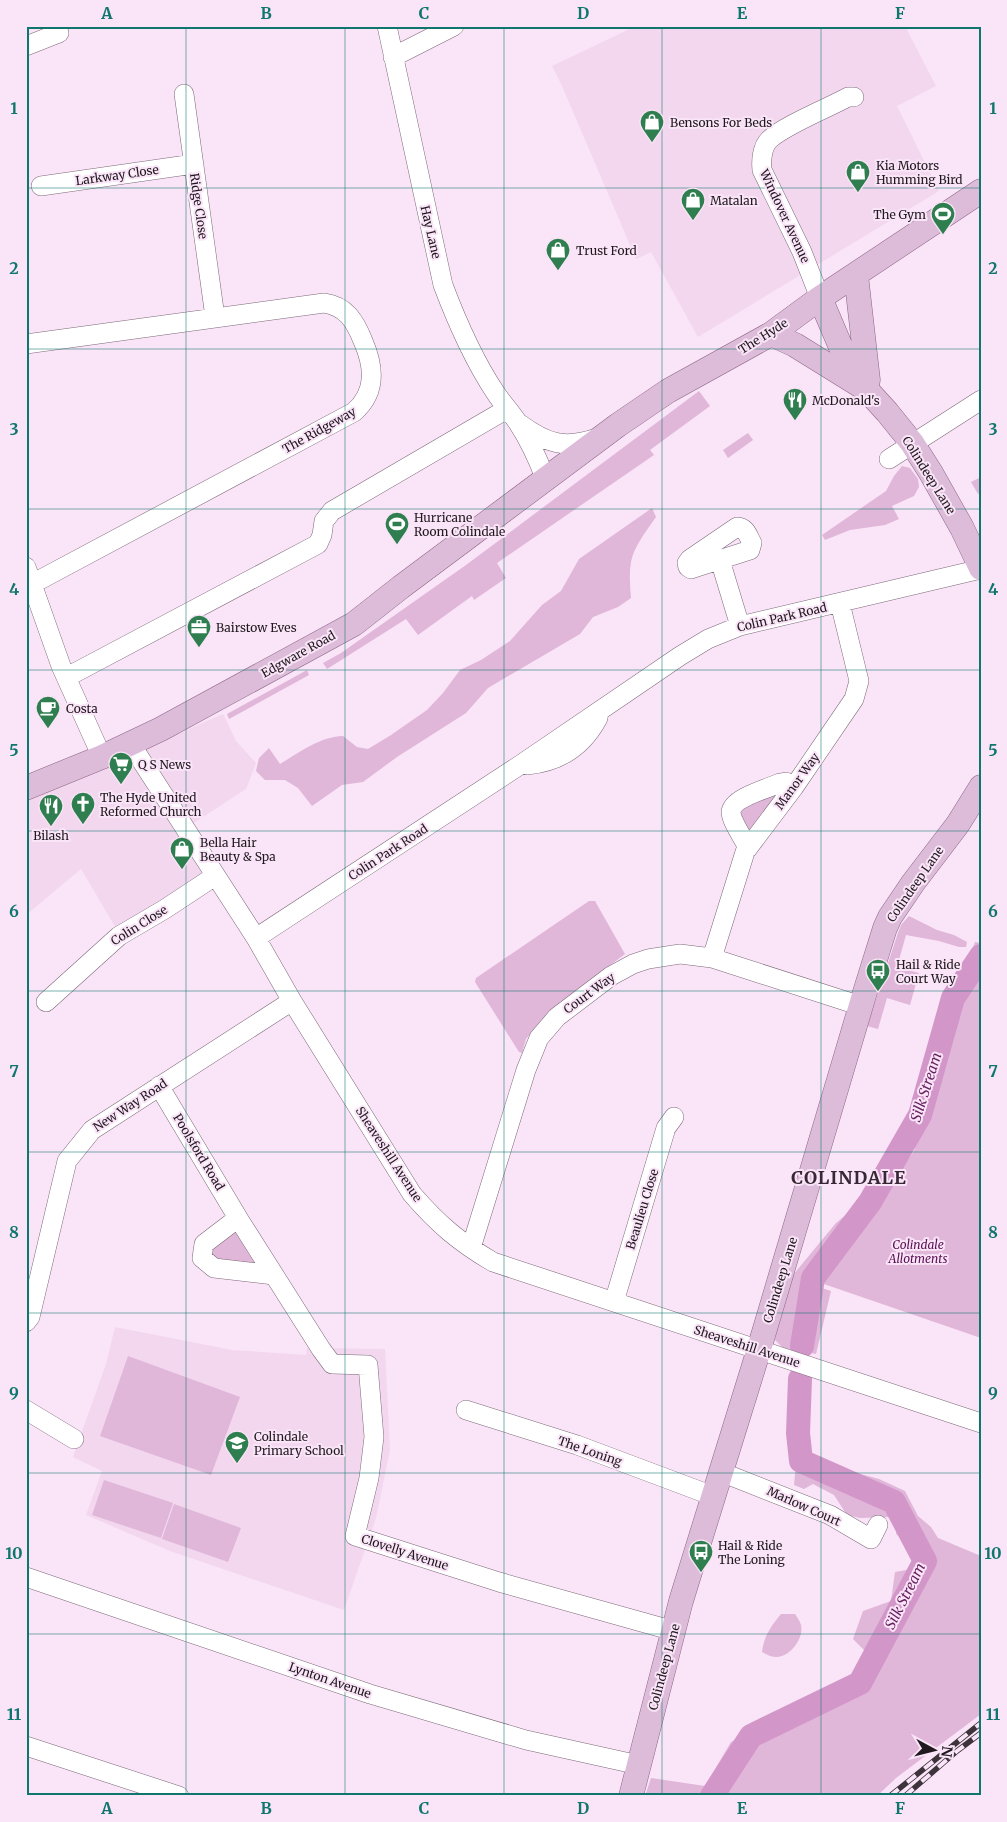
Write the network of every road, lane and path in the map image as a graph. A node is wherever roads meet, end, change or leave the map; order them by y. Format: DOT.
graph roads {
  1 [pos="387,26"];
  2 [pos="454,26"];
  3 [pos="59,33"];
  4 [pos="26,46"];
  5 [pos="393,57"];
  6 [pos="184,94"];
  7 [pos="854,97"];
  8 [pos="194,164"];
  9 [pos="40,186"];
  10 [pos="981,191"];
  11 [pos="856,275"];
  12 [pos="820,298"];
  13 [pos="215,317"];
  14 [pos="770,334"];
  15 [pos="26,344"];
  16 [pos="859,384"];
  17 [pos="981,400"];
  18 [pos="512,416"];
  19 [pos="603,436"];
  20 [pos="912,443"];
  21 [pos="889,459"];
  22 [pos="545,478"];
  23 [pos="720,560"];
  24 [pos="981,568"];
  25 [pos="29,575"];
  26 [pos="840,603"];
  27 [pos="740,626"];
  28 [pos="67,678"];
  29 [pos="130,743"];
  30 [pos="102,757"];
  31 [pos="794,787"];
  32 [pos="981,787"];
  33 [pos="26,788"];
  34 [pos="748,848"];
  35 [pos="215,876"];
  36 [pos="256,938"];
  37 [pos="712,958"];
  38 [pos="292,1001"];
  39 [pos="46,1002"];
  40 [pos="861,1006"];
  41 [pos="159,1086"];
  42 [pos="674,1117"];
  43 [pos="238,1218"];
  44 [pos="471,1248"];
  45 [pos="274,1275"];
  46 [pos="614,1302"];
  47 [pos="26,1322"];
  48 [pos="321,1349"];
  49 [pos="759,1349"];
  50 [pos="26,1410"];
  51 [pos="466,1410"];
  52 [pos="981,1423"];
  53 [pos="74,1439"];
  54 [pos="721,1472"];
  55 [pos="713,1496"];
  56 [pos="878,1524"];
  57 [pos="26,1577"];
  58 [pos="674,1631"];
  59 [pos="26,1746"];
  60 [pos="639,1765"];
  61 [pos="179,1796"];
  62 [pos="631,1796"];
  1 -- 5 [label="street, Hay Lane"];
  2 -- 5 [label="street"];
  3 -- 4 [label="street"];
  5 -- 18 [label="street, Hay Lane"];
  6 -- 8 [label="street, Ridge Close"];
  7 -- 12 [label="street, Windover Avenue"];
  8 -- 9 [label="street, Larkway Close"];
  8 -- 13 [label="street, Ridge Close"];
  10 -- 11 [label="main road, The Hyde"];
  11 -- 12 [label="main road, The Hyde"];
  11 -- 16 [label="main road"];
  12 -- 14 [label="main road, The Hyde"];
  12 -- 16 [label="main road, Colindeep Lane"];
  13 -- 15 [label="street, The Ridgeway"];
  13 -- 25 [label="street, The Ridgeway"];
  14 -- 16 [label="main road, Colindeep Lane"];
  14 -- 19 [label="main road, The Hyde"];
  16 -- 20 [label="main road, Colindeep Lane"];
  17 -- 20 [label="street"];
  18 -- 19 [label="street, Hay Lane"];
  18 -- 22 [label="street, Hay Lane"];
  18 -- 28 [label="street"];
  19 -- 22 [label="main road, The Hyde"];
  20 -- 21 [label="street"];
  20 -- 24 [label="main road, Colindeep Lane"];
  22 -- 29 [label="main road, Edgware Road"];
  23 -- 27 [label="street"];
  24 -- 26 [label="street, Colin Park Road"];
  25 -- 28 [label="street"];
  26 -- 27 [label="street, Colin Park Road"];
  26 -- 31 [label="street, Manor Way"];
  27 -- 36 [label="street, Colin Park Road"];
  28 -- 30 [label="street"];
  29 -- 30 [label="main road, Edgware Road"];
  29 -- 35 [label="street, Sheaveshill Avenue"];
  30 -- 33 [label="main road, Edgware Road"];
  31 -- 34 [label="street, Manor Way"];
  31 -- 34 [label="street"];
  32 -- 40 [label="main road, Colindeep Lane"];
  34 -- 37 [label="street, Manor Way"];
  35 -- 36 [label="street, Sheaveshill Avenue"];
  35 -- 39 [label="street, Colin Close"];
  36 -- 38 [label="street, Sheaveshill Avenue"];
  37 -- 40 [label="street, Court Way"];
  37 -- 44 [label="street, Court Way"];
  38 -- 41 [label="street, New Way Road"];
  38 -- 44 [label="street, Sheaveshill Avenue"];
  40 -- 49 [label="main road, Colindeep Lane"];
  41 -- 43 [label="street, Poolsford Road"];
  41 -- 47 [label="street, New Way Road"];
  42 -- 46 [label="street, Beaulieu Close"];
  43 -- 45 [label="street, Poolsford Road"];
  43 -- 45 [label="street"];
  44 -- 46 [label="street, Sheaveshill Avenue"];
  45 -- 48 [label="street, Poolsford Road"];
  46 -- 49 [label="street, Sheaveshill Avenue"];
  48 -- 58 [label="street, Clovelly Avenue"];
  49 -- 52 [label="street, Sheaveshill Avenue"];
  49 -- 54 [label="main road, Colindeep Lane"];
  50 -- 53 [label="street"];
  51 -- 55 [label="street, The Loning"];
  54 -- 55 [label="main road, Colindeep Lane"];
  54 -- 56 [label="street, Marlow Court"];
  55 -- 58 [label="main road, Colindeep Lane"];
  57 -- 60 [label="street, Lynton Avenue"];
  58 -- 60 [label="main road, Colindeep Lane"];
  59 -- 61 [label="street"];
  60 -- 62 [label="main road, Colindeep Lane"];
}
